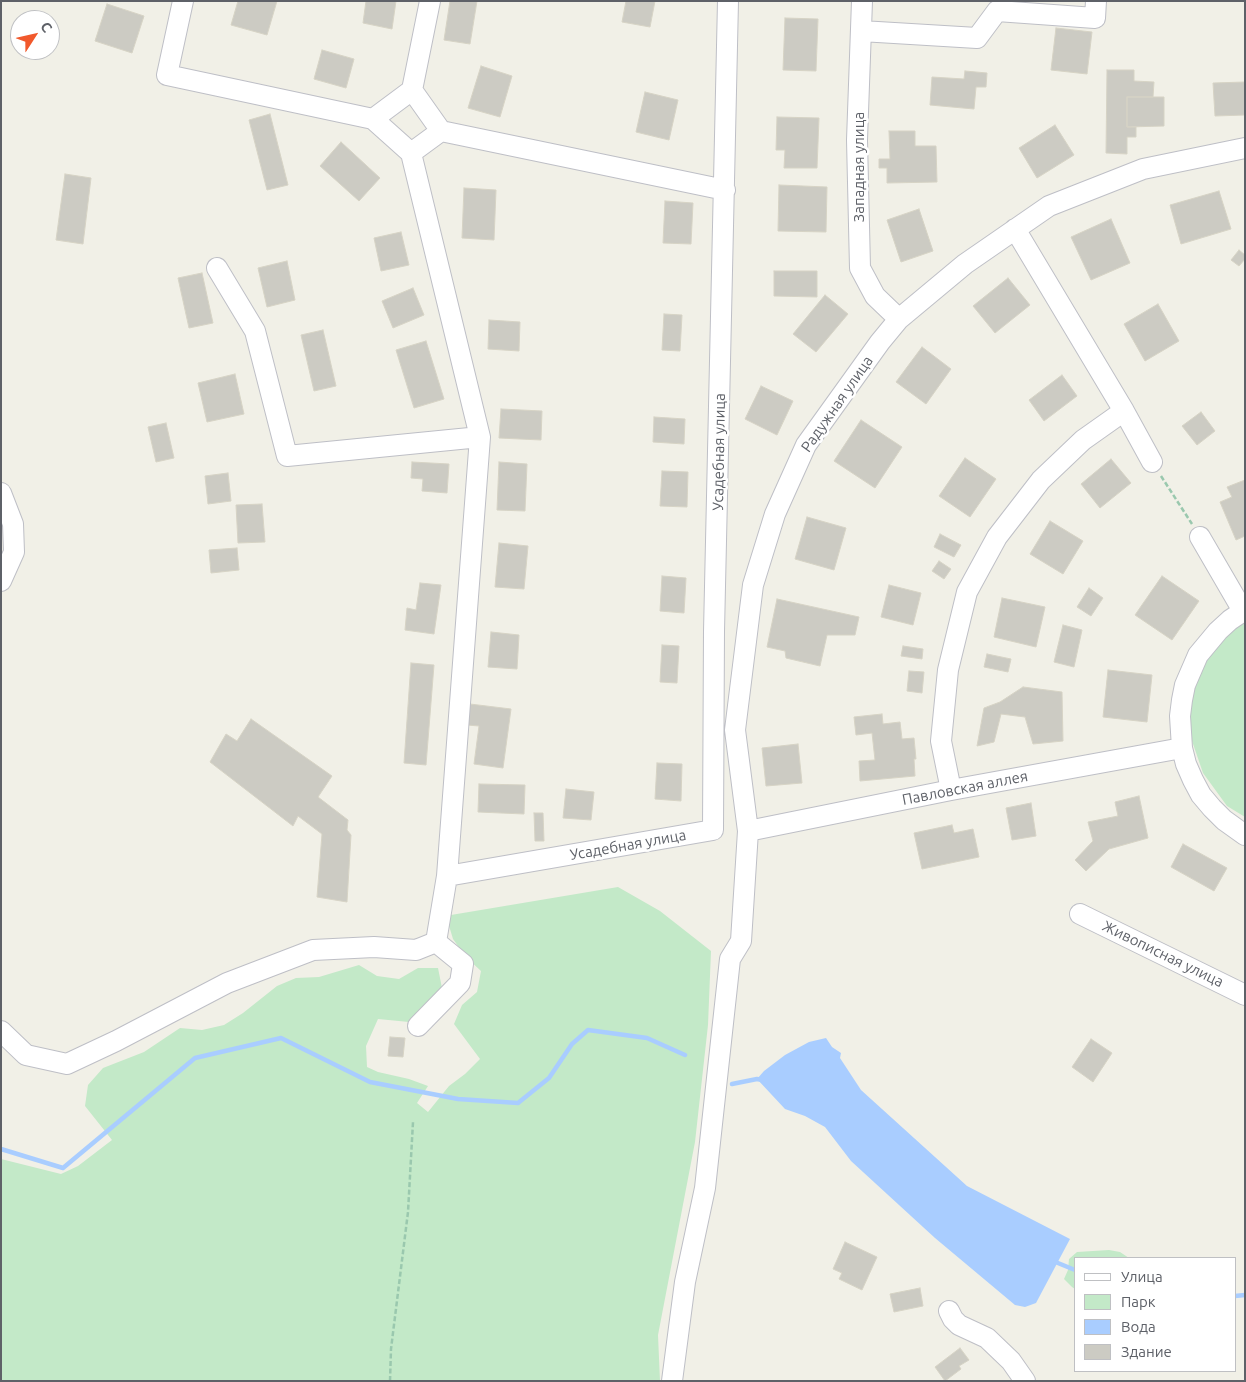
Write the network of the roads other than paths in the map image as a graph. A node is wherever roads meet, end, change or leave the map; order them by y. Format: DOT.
graph roads {
  1 [pos="183,1"];
  2 [pos="430,1"];
  3 [pos="728,1"];
  4 [pos="862,1"];
  5 [pos="1096,1"];
  6 [pos="861,31"];
  7 [pos="412,90"];
  8 [pos="373,119"];
  9 [pos="441,130"];
  10 [pos="1245,148"];
  11 [pos="411,153"];
  12 [pos="725,190"];
  13 [pos="1015,229"];
  14 [pos="217,268"];
  15 [pos="899,319"];
  16 [pos="1124,411"];
  17 [pos="480,437"];
  18 [pos="1152,462"];
  19 [pos="1,493"];
  20 [pos="1200,538"];
  21 [pos="1,580"];
  22 [pos="1244,611"];
  23 [pos="1182,748"];
  24 [pos="951,790"];
  25 [pos="748,831"];
  26 [pos="1245,835"];
  27 [pos="447,876"];
  28 [pos="1080,914"];
  29 [pos="436,942"];
  30 [pos="1245,994"];
  31 [pos="418,1026"];
  32 [pos="1,1031"];
  33 [pos="949,1311"];
  34 [pos="672,1381"];
  35 [pos="1025,1381"];
  1 -- 8 [label="street"];
  2 -- 7 [label="street"];
  3 -- 12 [label="street, Усадебная улица"];
  4 -- 6 [label="street, Западная улица"];
  5 -- 6 [label="street"];
  6 -- 15 [label="street, Западная улица"];
  7 -- 8 [label="street"];
  7 -- 9 [label="street"];
  8 -- 11 [label="street"];
  9 -- 11 [label="street"];
  9 -- 12 [label="street"];
  10 -- 13 [label="street, Радужная улица"];
  11 -- 17 [label="street"];
  12 -- 27 [label="street, Усадебная улица"];
  13 -- 15 [label="street, Радужная улица"];
  13 -- 16 [label="street"];
  14 -- 17 [label="street"];
  15 -- 25 [label="street, Радужная улица"];
  16 -- 18 [label="street"];
  16 -- 24 [label="street"];
  17 -- 27 [label="street"];
  19 -- 21 [label="street"];
  20 -- 22 [label="street"];
  22 -- 23 [label="street"];
  23 -- 24 [label="street, Павловская аллея"];
  23 -- 26 [label="street"];
  24 -- 25 [label="street, Павловская аллея"];
  25 -- 34 [label="street, Радужная улица"];
  27 -- 29 [label="street"];
  28 -- 30 [label="street, Живописная улица"];
  29 -- 31 [label="street"];
  29 -- 32 [label="street"];
  33 -- 35 [label="street"];
}
